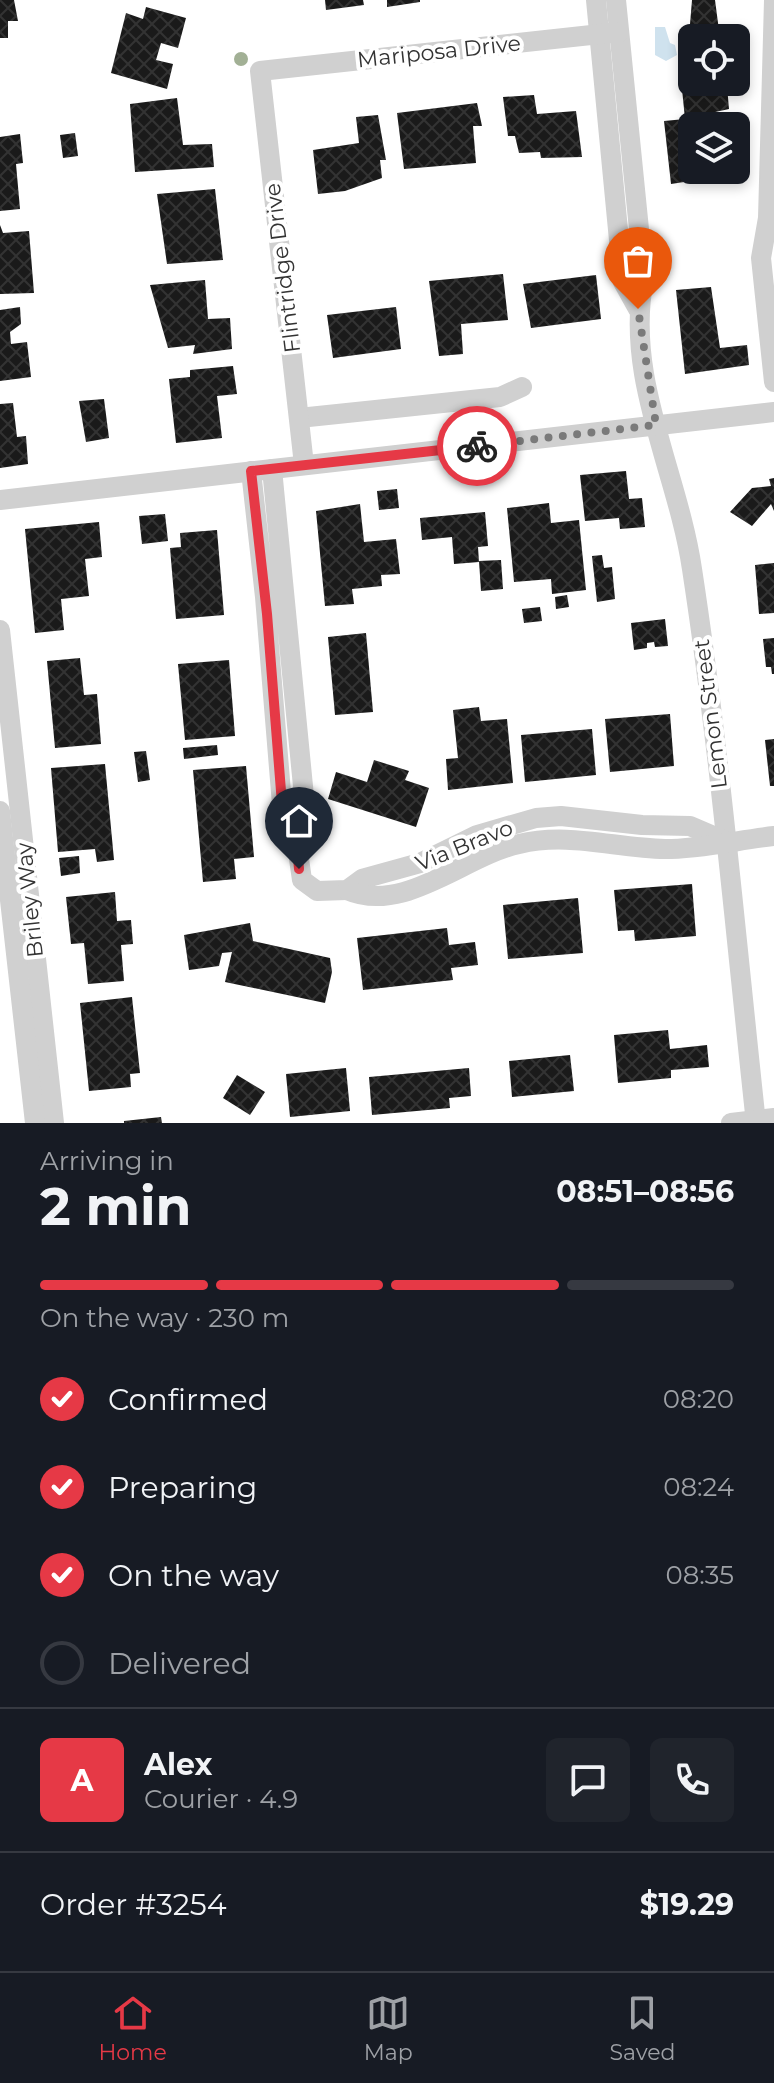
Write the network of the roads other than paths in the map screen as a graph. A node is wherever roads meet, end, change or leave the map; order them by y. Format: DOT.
graph roads {
  1 [pos="596,0"];
  2 [pos="616,0"];
  3 [pos="774,0"];
  4 [pos="609,33"];
  5 [pos="260,71"];
  6 [pos="774,382"];
  7 [pos="522,387"];
  8 [pos="774,412"];
  9 [pos="299,418"];
  10 [pos="656,425"];
  11 [pos="304,465"];
  12 [pos="272,469"];
  13 [pos="251,471"];
  14 [pos="0,500"];
  15 [pos="0,630"];
  16 [pos="6,805"];
  17 [pos="580,817"];
  18 [pos="774,836"];
  19 [pos="577,839"];
  20 [pos="725,841"];
  21 [pos="460,844"];
  22 [pos="297,845"];
  23 [pos="464,865"];
  24 [pos="347,890"];
  25 [pos="40,1084"];
  26 [pos="762,1121"];
  27 [pos="35,1123"];
  28 [pos="54,1123"];
  29 [pos="731,1123"];
  1 -- 4 [label="street, Lemon Street"];
  2 -- 4 [label="street, Lemon Street"];
  3 -- 6 [label="street"];
  4 -- 5 [label="street, Mariposa Drive"];
  4 -- 10 [label="street, Lemon Street"];
  5 -- 9 [label="street, Flintridge Drive"];
  7 -- 9 [label="street"];
  8 -- 10 [label="street"];
  9 -- 11 [label="street, Flintridge Drive"];
  10 -- 11 [label="street"];
  10 -- 20 [label="street, Lemon Street"];
  11 -- 12 [label="street"];
  12 -- 13 [label="street"];
  12 -- 22 [label="street"];
  13 -- 14 [label="street"];
  13 -- 22 [label="street"];
  15 -- 16 [label="street, Briley Way"];
  16 -- 25 [label="street, Briley Way"];
  17 -- 19 [label="street"];
  17 -- 20 [label="street, Via Bravo"];
  17 -- 21 [label="street, Via Bravo"];
  18 -- 20 [label="street, Via Bravo"];
  19 -- 20 [label="street, Via Bravo"];
  19 -- 23 [label="street, Via Bravo"];
  20 -- 26 [label="street, Lemon Street"];
  21 -- 23 [label="street"];
  21 -- 24 [label="street, Via Bravo"];
  22 -- 24 [label="street, Via Bravo"];
  23 -- 24 [label="street, Via Bravo"];
  25 -- 27 [label="street, Briley Way"];
  25 -- 28 [label="street, Briley Way"];
  26 -- 29 [label="street"];
}
